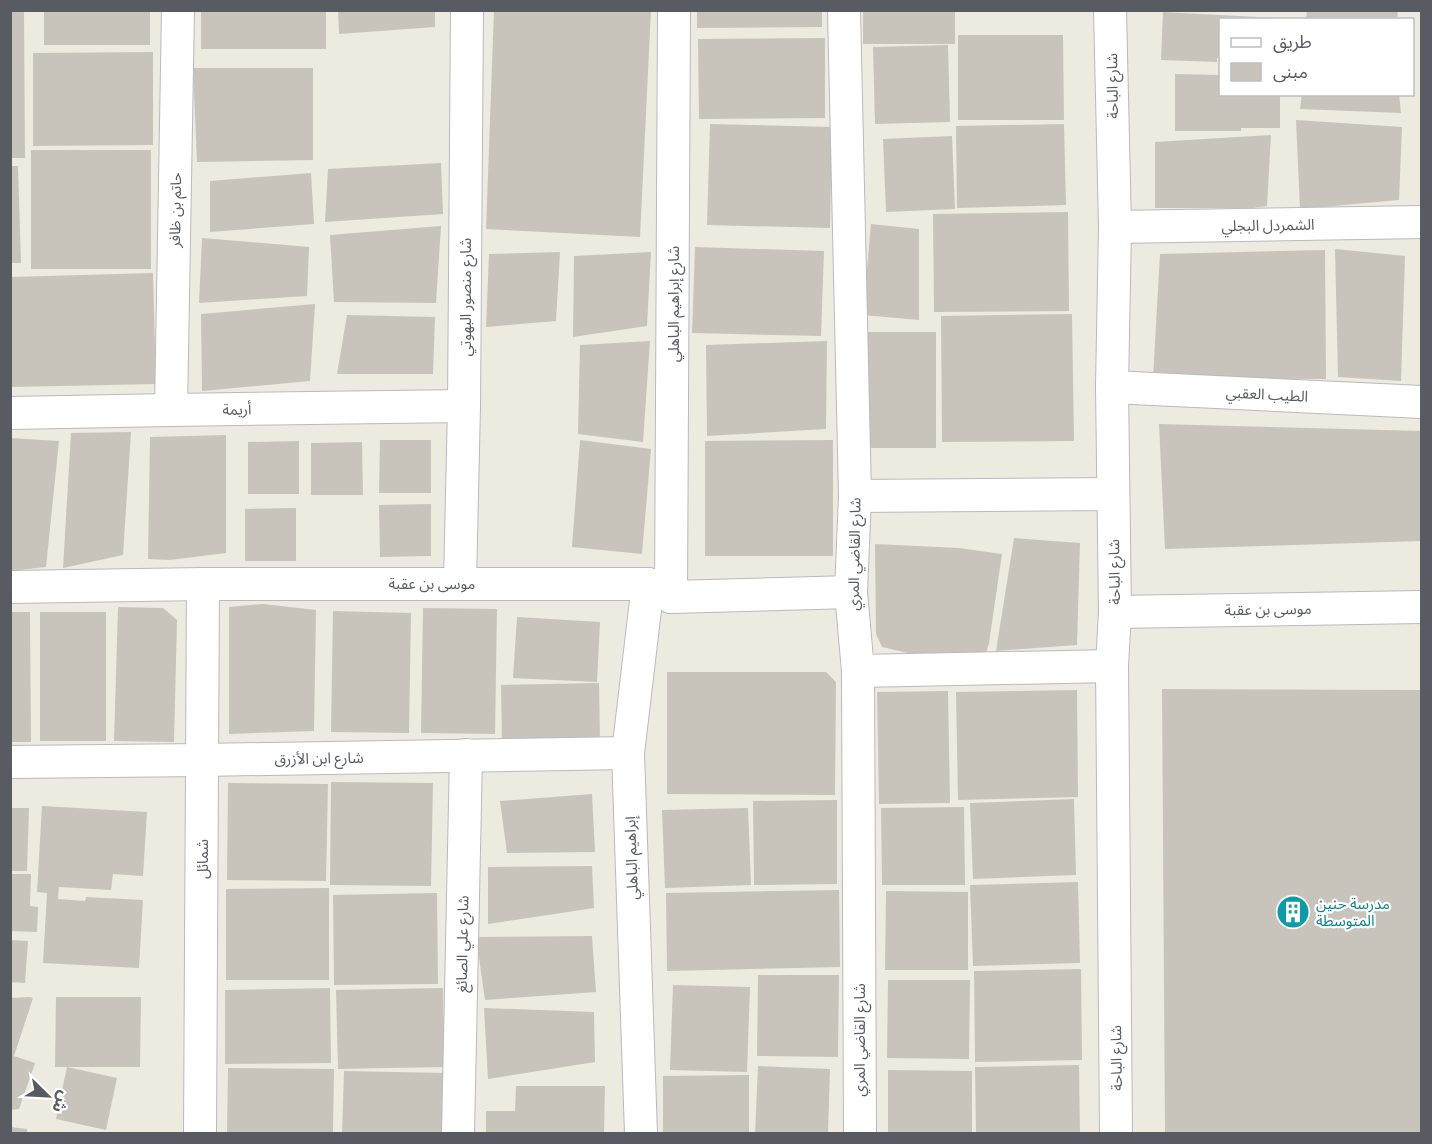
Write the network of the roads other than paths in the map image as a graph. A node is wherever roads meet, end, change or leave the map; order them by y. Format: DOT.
graph roads {
  1 [pos="178,10"];
  2 [pos="467,10"];
  3 [pos="674,10"];
  4 [pos="844,10"];
  5 [pos="1110,10"];
  6 [pos="1422,222"];
  7 [pos="1115,227"];
  8 [pos="1112,387"];
  9 [pos="1422,402"];
  10 [pos="464,406"];
  11 [pos="171,410"];
  12 [pos="10,413"];
  13 [pos="1113,494"];
  14 [pos="855,496"];
  15 [pos="460,583"];
  16 [pos="203,584"];
  17 [pos="10,587"];
  18 [pos="660,591"];
  19 [pos="851,592"];
  20 [pos="1422,607"];
  21 [pos="1115,612"];
  22 [pos="1112,666"];
  23 [pos="858,671"];
  24 [pos="628,753"];
  25 [pos="466,755"];
  26 [pos="202,760"];
  27 [pos="10,762"];
  28 [pos="200,1134"];
  29 [pos="458,1134"];
  30 [pos="641,1134"];
  31 [pos="860,1134"];
  32 [pos="1116,1134"];
  1 -- 11 [label="street, حاتم بن ظافر"];
  2 -- 10 [label="street, شارع منصور البهوتي"];
  3 -- 18 [label="street, شارع إبراهيم الباهلي"];
  4 -- 14 [label="street, شارع القاضي المري"];
  5 -- 7 [label="street, شارع الباحة"];
  6 -- 7 [label="street, الشمردل البجلي"];
  7 -- 8 [label="street, شارع الباحة"];
  8 -- 9 [label="street, الطيب العقبي"];
  8 -- 13 [label="street, شارع الباحة"];
  10 -- 11 [label="street, أريمة"];
  10 -- 15 [label="street, شارع منصور البهوتي"];
  11 -- 12 [label="street, أريمة"];
  13 -- 14 [label="street"];
  13 -- 21 [label="street, شارع الباحة"];
  14 -- 19 [label="street, شارع القاضي المري"];
  15 -- 16 [label="street, موسى بن عقبة"];
  15 -- 18 [label="street, موسى بن عقبة"];
  16 -- 17 [label="street, موسى بن عقبة"];
  16 -- 26 [label="street, شمائل"];
  18 -- 19 [label="street, موسى بن عقبة"];
  18 -- 24 [label="street, إبراهيم الباهلي"];
  19 -- 23 [label="street, شارع القاضي المري"];
  20 -- 21 [label="street, موسى بن عقبة"];
  21 -- 22 [label="street, شارع الباحة"];
  22 -- 23 [label="street"];
  22 -- 32 [label="street, شارع الباحة"];
  23 -- 31 [label="street, شارع القاضي المري"];
  24 -- 25 [label="street, شارع ابن الأزرق"];
  24 -- 30 [label="street, إبراهيم الباهلي"];
  25 -- 26 [label="street, شارع ابن الأزرق"];
  25 -- 29 [label="street, شارع علي الصائغ"];
  26 -- 27 [label="street, شارع ابن الأزرق"];
  26 -- 28 [label="street, شمائل"];
}
